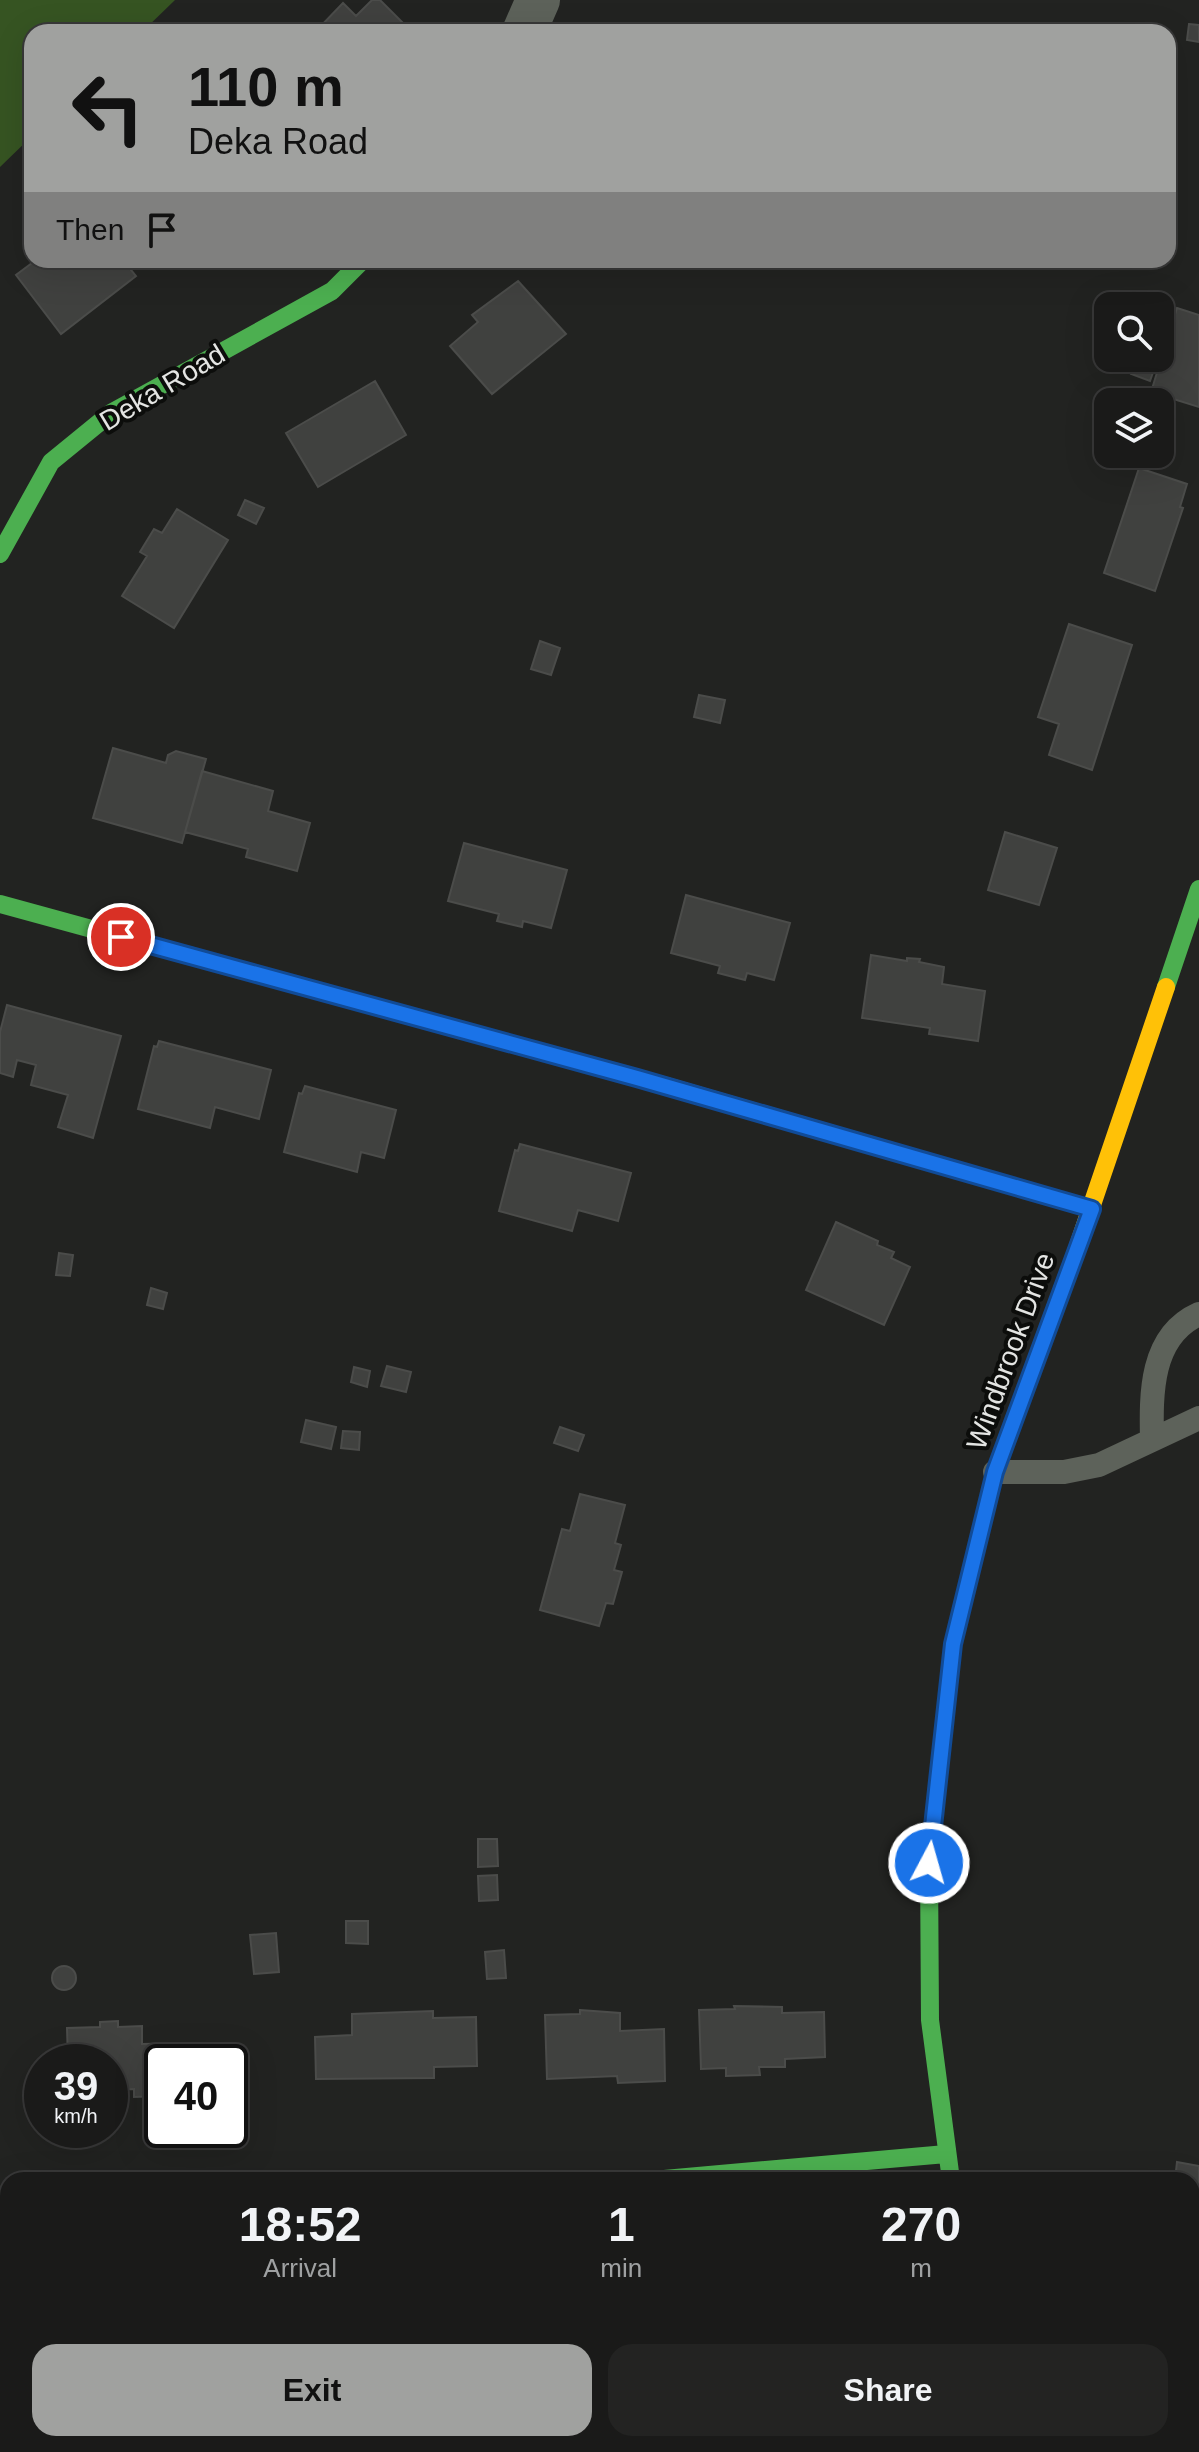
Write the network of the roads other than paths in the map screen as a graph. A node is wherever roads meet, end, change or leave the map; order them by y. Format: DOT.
graph roads {
  1 [pos="538,0"];
  2 [pos="528,24"];
  3 [pos="355,268"];
  4 [pos="0,554"];
  5 [pos="1199,889"];
  6 [pos="0,904"];
  7 [pos="1092,1209"];
  8 [pos="1199,1314"];
  9 [pos="1199,1418"];
  10 [pos="1152,1440"];
  11 [pos="995,1472"];
  12 [pos="946,2154"];
  13 [pos="743,2172"];
  14 [pos="949,2172"];
  1 -- 2 [label="street"];
  3 -- 4 [label="street, Deka Road"];
  5 -- 7 [label="street, Windbrook Drive"];
  6 -- 7 [label="street"];
  7 -- 11 [label="street, Windbrook Drive"];
  8 -- 10 [label="lane"];
  9 -- 10 [label="lane"];
  10 -- 11 [label="lane"];
  11 -- 12 [label="street, Windbrook Drive"];
  12 -- 13 [label="street"];
  12 -- 14 [label="street, Windbrook Drive"];
}
